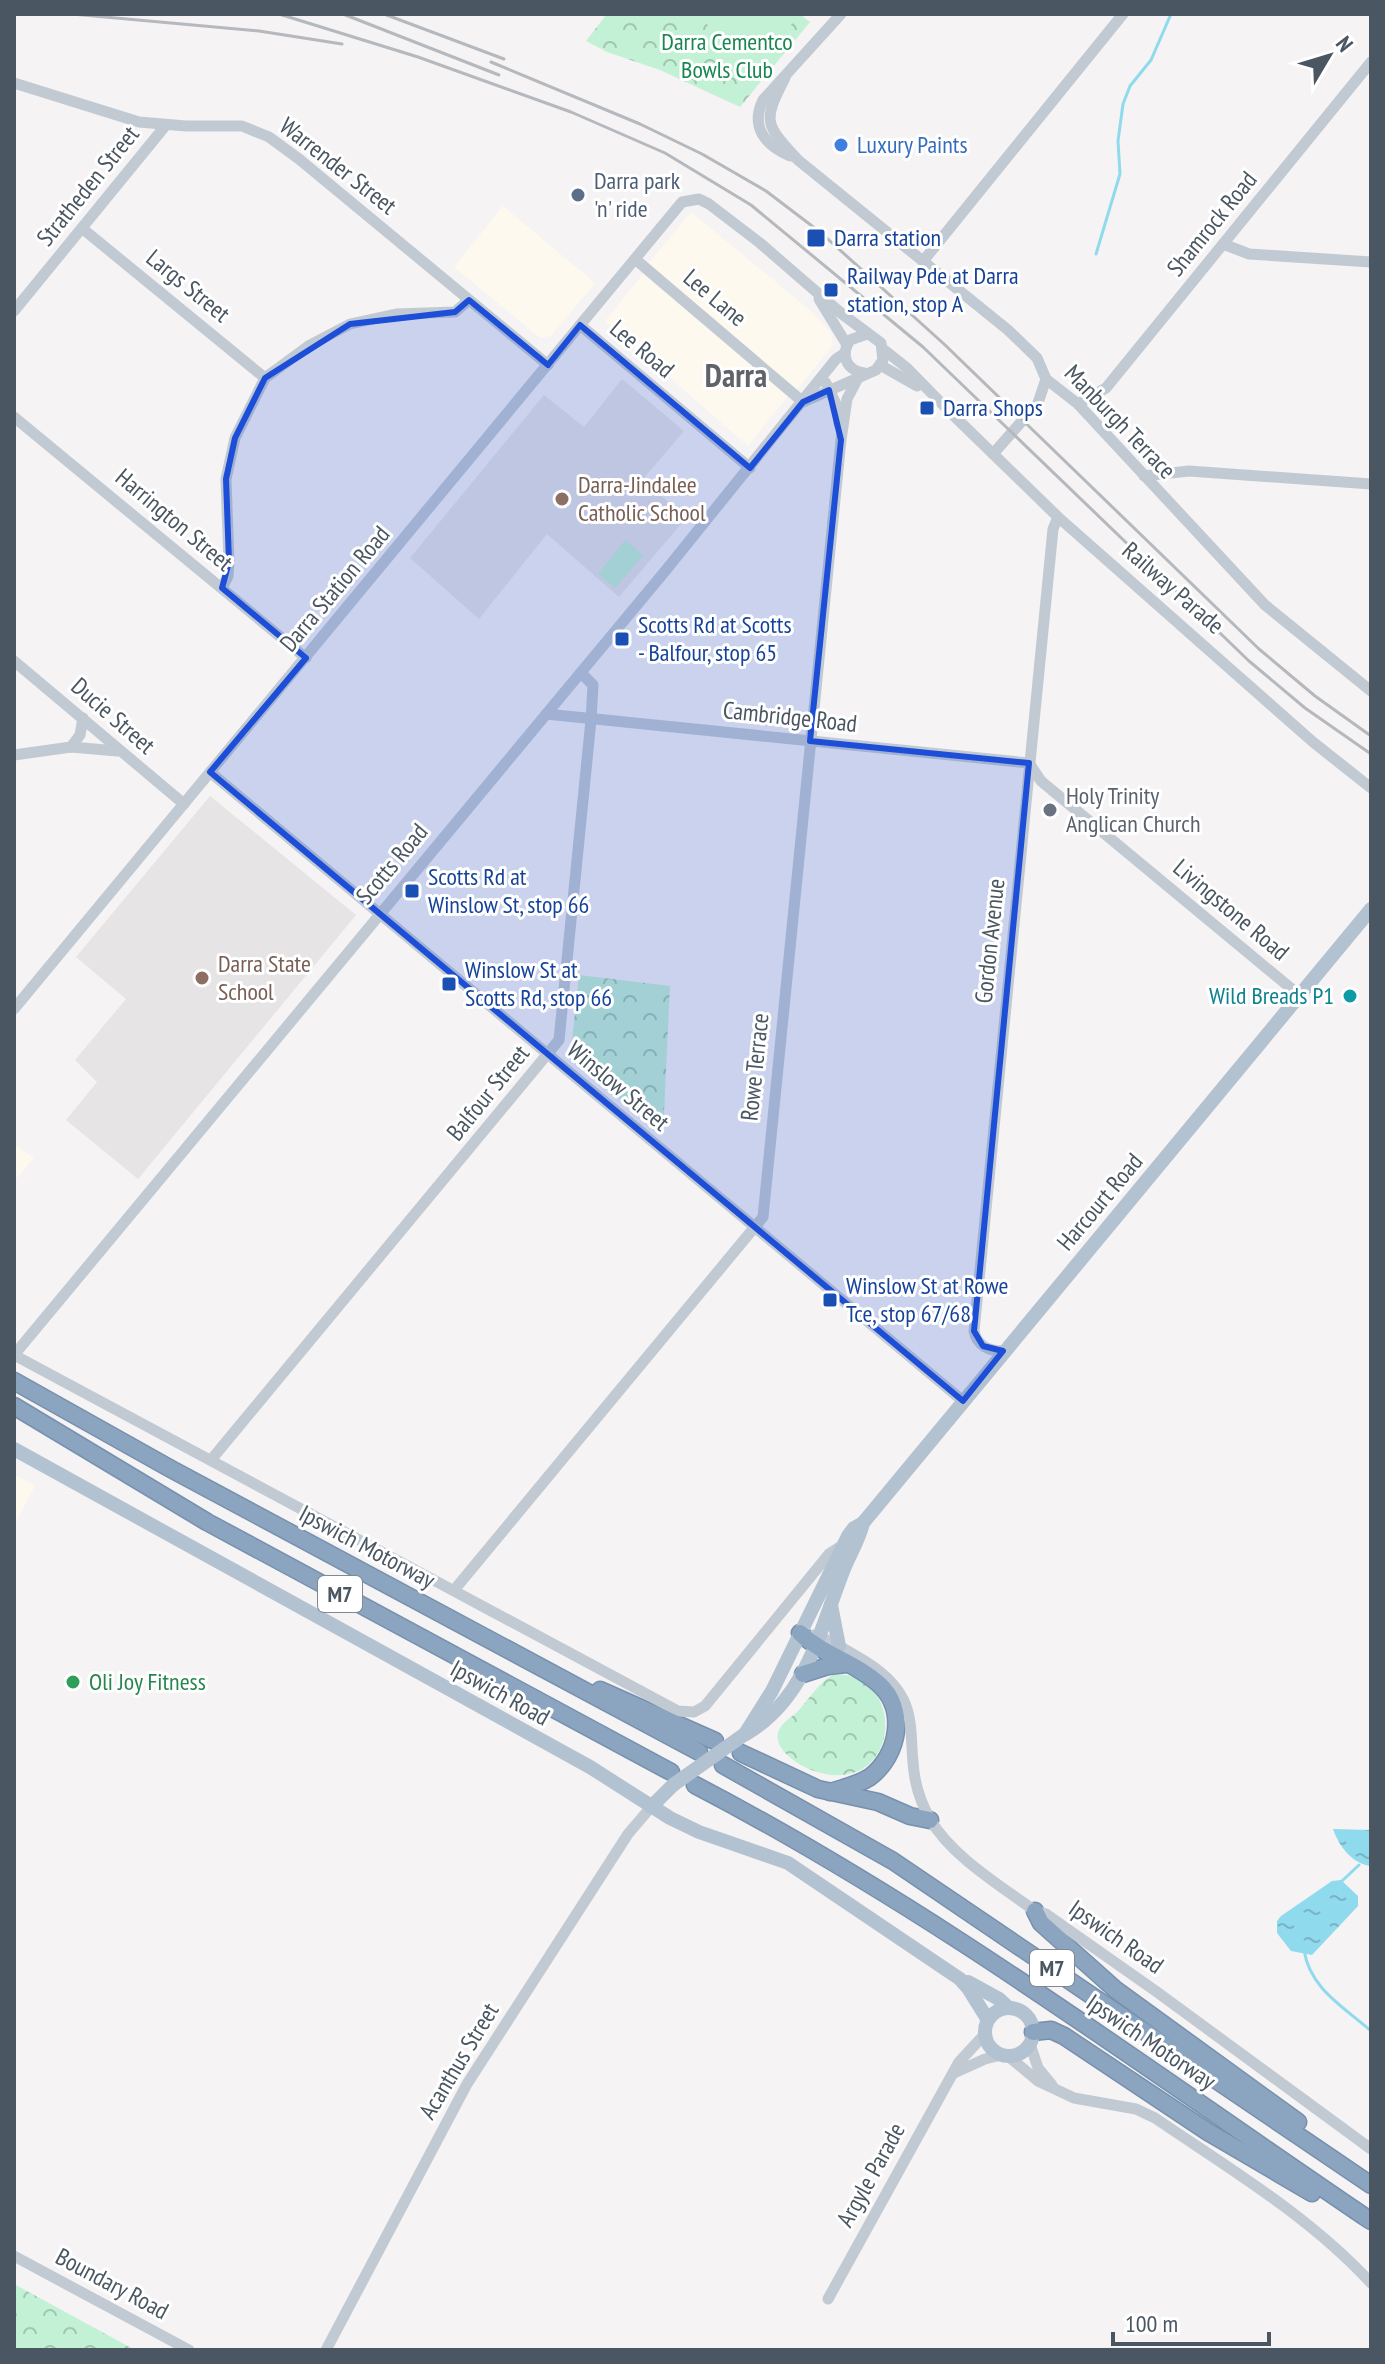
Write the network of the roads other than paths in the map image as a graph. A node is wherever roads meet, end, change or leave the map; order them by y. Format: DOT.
graph roads {
  1 [pos="841,14"];
  2 [pos="1123,14"];
  3 [pos="1371,62"];
  4 [pos="785,78"];
  5 [pos="14,83"];
  6 [pos="166,125"];
  7 [pos="798,160"];
  8 [pos="83,229"];
  9 [pos="1223,244"];
  10 [pos="635,259"];
  11 [pos="924,260"];
  12 [pos="1371,262"];
  13 [pos="812,288"];
  14 [pos="469,300"];
  15 [pos="14,311"];
  16 [pos="580,325"];
  17 [pos="867,334"];
  18 [pos="846,349"];
  19 [pos="883,349"];
  20 [pos="548,365"];
  21 [pos="880,365"];
  22 [pos="822,375"];
  23 [pos="862,375"];
  24 [pos="265,378"];
  25 [pos="1046,379"];
  26 [pos="829,390"];
  27 [pos="803,402"];
  28 [pos="1078,404"];
  29 [pos="952,414"];
  30 [pos="14,417"];
  31 [pos="841,440"];
  32 [pos="993,454"];
  33 [pos="750,468"];
  34 [pos="1144,476"];
  35 [pos="1371,484"];
  36 [pos="1058,517"];
  37 [pos="222,588"];
  38 [pos="306,658"];
  39 [pos="14,661"];
  40 [pos="581,673"];
  41 [pos="1371,691"];
  42 [pos="546,714"];
  43 [pos="83,718"];
  44 [pos="591,720"];
  45 [pos="810,741"];
  46 [pos="71,747"];
  47 [pos="118,751"];
  48 [pos="14,755"];
  49 [pos="1029,763"];
  50 [pos="210,772"];
  51 [pos="1371,788"];
  52 [pos="184,804"];
  53 [pos="1371,909"];
  54 [pos="378,914"];
  55 [pos="1299,995"];
  56 [pos="14,1009"];
  57 [pos="547,1056"];
  58 [pos="753,1227"];
  59 [pos="1003,1351"];
  60 [pos="14,1355"];
  61 [pos="14,1381"];
  62 [pos="963,1401"];
  63 [pos="14,1406"];
  64 [pos="14,1449"];
  65 [pos="211,1460"];
  66 [pos="863,1523"];
  67 [pos="843,1545"];
  68 [pos="455,1589"];
  69 [pos="831,1604"];
  70 [pos="800,1633"];
  71 [pos="816,1641"];
  72 [pos="839,1646"];
  73 [pos="846,1664"];
  74 [pos="803,1674"];
  75 [pos="585,1692"];
  76 [pos="745,1734"];
  77 [pos="715,1741"];
  78 [pos="699,1752"];
  79 [pos="741,1753"];
  80 [pos="723,1765"];
  81 [pos="672,1778"];
  82 [pos="695,1785"];
  83 [pos="830,1792"];
  84 [pos="651,1807"];
  85 [pos="930,1820"];
  86 [pos="1035,1911"];
  87 [pos="960,1979"];
  88 [pos="1009,2008"];
  89 [pos="986,2027"];
  90 [pos="1032,2038"];
  91 [pos="1005,2055"];
  92 [pos="954,2073"];
  93 [pos="1055,2089"];
  94 [pos="1371,2149"];
  95 [pos="1371,2175"];
  96 [pos="1371,2185"];
  97 [pos="1337,2198"];
  98 [pos="1371,2221"];
  99 [pos="14,2256"];
  100 [pos="1371,2283"];
  101 [pos="828,2299"];
  102 [pos="189,2350"];
  103 [pos="326,2350"];
  1 -- 4 [label="street"];
  2 -- 11 [label="street"];
  3 -- 9 [label="street, Shamrock Road"];
  4 -- 7 [label="street, Manburgh Terrace"];
  4 -- 7 [label="street, Manburgh Terrace"];
  5 -- 6 [label="street, Warrender Street"];
  6 -- 8 [label="street, Stratheden Street"];
  6 -- 14 [label="street, Warrender Street"];
  7 -- 11 [label="street, Manburgh Terrace"];
  8 -- 15 [label="street, Stratheden Street"];
  8 -- 24 [label="street, Largs Street"];
  9 -- 12 [label="street"];
  9 -- 28 [label="street, Shamrock Road"];
  10 -- 13 [label="street, Darra Station Road"];
  10 -- 16 [label="street, Darra Station Road"];
  10 -- 27 [label="street, Lee Lane"];
  11 -- 25 [label="street, Manburgh Terrace"];
  13 -- 17 [label="street"];
  13 -- 18 [label="street"];
  14 -- 20 [label="street, Warrender Street"];
  14 -- 24 [label="street"];
  16 -- 20 [label="street, Darra Station Road"];
  16 -- 33 [label="street, Lee Road"];
  17 -- 18 [label="street"];
  17 -- 19 [label="street"];
  18 -- 22 [label="street, Scotts Road"];
  18 -- 23 [label="street"];
  19 -- 21 [label="street"];
  19 -- 29 [label="street, Railway Parade"];
  20 -- 38 [label="street, Darra Station Road"];
  21 -- 23 [label="street"];
  21 -- 29 [label="street, Railway Parade"];
  22 -- 26 [label="street, Rowe Terrace"];
  22 -- 27 [label="street, Scotts Road"];
  23 -- 26 [label="street, Scotts Road"];
  23 -- 31 [label="street, Rowe Terrace"];
  24 -- 37 [label="street"];
  25 -- 28 [label="street, Manburgh Terrace"];
  25 -- 32 [label="street"];
  26 -- 27 [label="street, Scotts Road"];
  26 -- 31 [label="street, Rowe Terrace"];
  27 -- 33 [label="street, Scotts Road"];
  28 -- 34 [label="street, Manburgh Terrace"];
  29 -- 32 [label="street, Railway Parade"];
  30 -- 37 [label="street, Harrington Street"];
  31 -- 45 [label="street, Rowe Terrace"];
  32 -- 36 [label="street, Railway Parade"];
  33 -- 40 [label="street, Scotts Road"];
  34 -- 35 [label="street"];
  34 -- 41 [label="street, Manburgh Terrace"];
  36 -- 49 [label="street, Gordon Avenue"];
  36 -- 51 [label="street, Railway Parade"];
  37 -- 38 [label="street, Harrington Street"];
  38 -- 50 [label="street, Darra Station Road"];
  39 -- 43 [label="street, Ducie Street"];
  40 -- 42 [label="street, Scotts Road"];
  40 -- 44 [label="street, Balfour Street"];
  42 -- 44 [label="street, Cambridge Road"];
  42 -- 54 [label="street, Scotts Road"];
  43 -- 46 [label="street"];
  43 -- 47 [label="street, Ducie Street"];
  44 -- 45 [label="street, Cambridge Road"];
  44 -- 57 [label="street, Balfour Street"];
  45 -- 49 [label="street, Cambridge Road"];
  45 -- 58 [label="street, Rowe Terrace"];
  46 -- 47 [label="street"];
  46 -- 48 [label="street"];
  47 -- 52 [label="street, Ducie Street"];
  49 -- 55 [label="street, Livingstone Road"];
  49 -- 59 [label="street, Gordon Avenue"];
  50 -- 52 [label="street, Darra Station Road"];
  50 -- 54 [label="street, Winslow Street"];
  52 -- 56 [label="street, Darra Station Road"];
  53 -- 55 [label="main road, Harcourt Road"];
  54 -- 57 [label="street, Winslow Street"];
  54 -- 60 [label="street, Scotts Road"];
  55 -- 59 [label="main road, Harcourt Road"];
  57 -- 58 [label="street, Winslow Street"];
  57 -- 65 [label="street, Balfour Street"];
  58 -- 62 [label="street, Winslow Street"];
  58 -- 68 [label="street, Rowe Terrace"];
  59 -- 62 [label="main road, Harcourt Road"];
  60 -- 65 [label="street"];
  61 -- 75 [label="highway, Ipswich Motorway / M7"];
  62 -- 66 [label="main road, Harcourt Road"];
  63 -- 81 [label="highway, M7"];
  64 -- 84 [label="main road, Ipswich Road"];
  65 -- 68 [label="street"];
  66 -- 67 [label="main road, Harcourt Road"];
  66 -- 69 [label="main road, Harcourt Road"];
  67 -- 68 [label="street, Harcourt Road"];
  67 -- 70 [label="main road, Harcourt Road"];
  69 -- 71 [label="main road, Harcourt Road"];
  69 -- 72 [label="main road"];
  70 -- 71 [label="highway"];
  70 -- 76 [label="main road, Harcourt Road"];
  71 -- 72 [label="street, Ipswich Road"];
  71 -- 73 [label="highway"];
  71 -- 74 [label="main road, Harcourt Road"];
  72 -- 85 [label="street, Ipswich Road"];
  73 -- 74 [label="highway"];
  73 -- 83 [label="highway"];
  74 -- 76 [label="main road, Harcourt Road"];
  75 -- 77 [label="highway"];
  75 -- 78 [label="highway, Ipswich Motorway / M7"];
  76 -- 81 [label="main road, Harcourt Road, bridge"];
  79 -- 83 [label="highway"];
  80 -- 96 [label="highway, Ipswich Motorway / M7"];
  81 -- 84 [label="main road, Harcourt Road"];
  82 -- 97 [label="highway, Ipswich Motorway / M7"];
  83 -- 85 [label="highway"];
  84 -- 87 [label="main road, Ipswich Road"];
  84 -- 103 [label="street, Acanthus Street"];
  85 -- 86 [label="street, Ipswich Road"];
  86 -- 94 [label="street, Ipswich Road"];
  86 -- 95 [label="highway"];
  87 -- 88 [label="main road, Ipswich Road"];
  87 -- 89 [label="main road, Ipswich Road"];
  88 -- 89 [label="main road"];
  88 -- 90 [label="main road"];
  89 -- 91 [label="main road"];
  89 -- 92 [label="street, Argyle Parade"];
  90 -- 91 [label="main road"];
  90 -- 93 [label="street"];
  90 -- 97 [label="highway"];
  91 -- 92 [label="street"];
  91 -- 93 [label="street"];
  92 -- 101 [label="street, Argyle Parade"];
  93 -- 100 [label="street"];
  97 -- 98 [label="highway, Ipswich Motorway / M7"];
  99 -- 102 [label="street, Boundary Road"];
}
